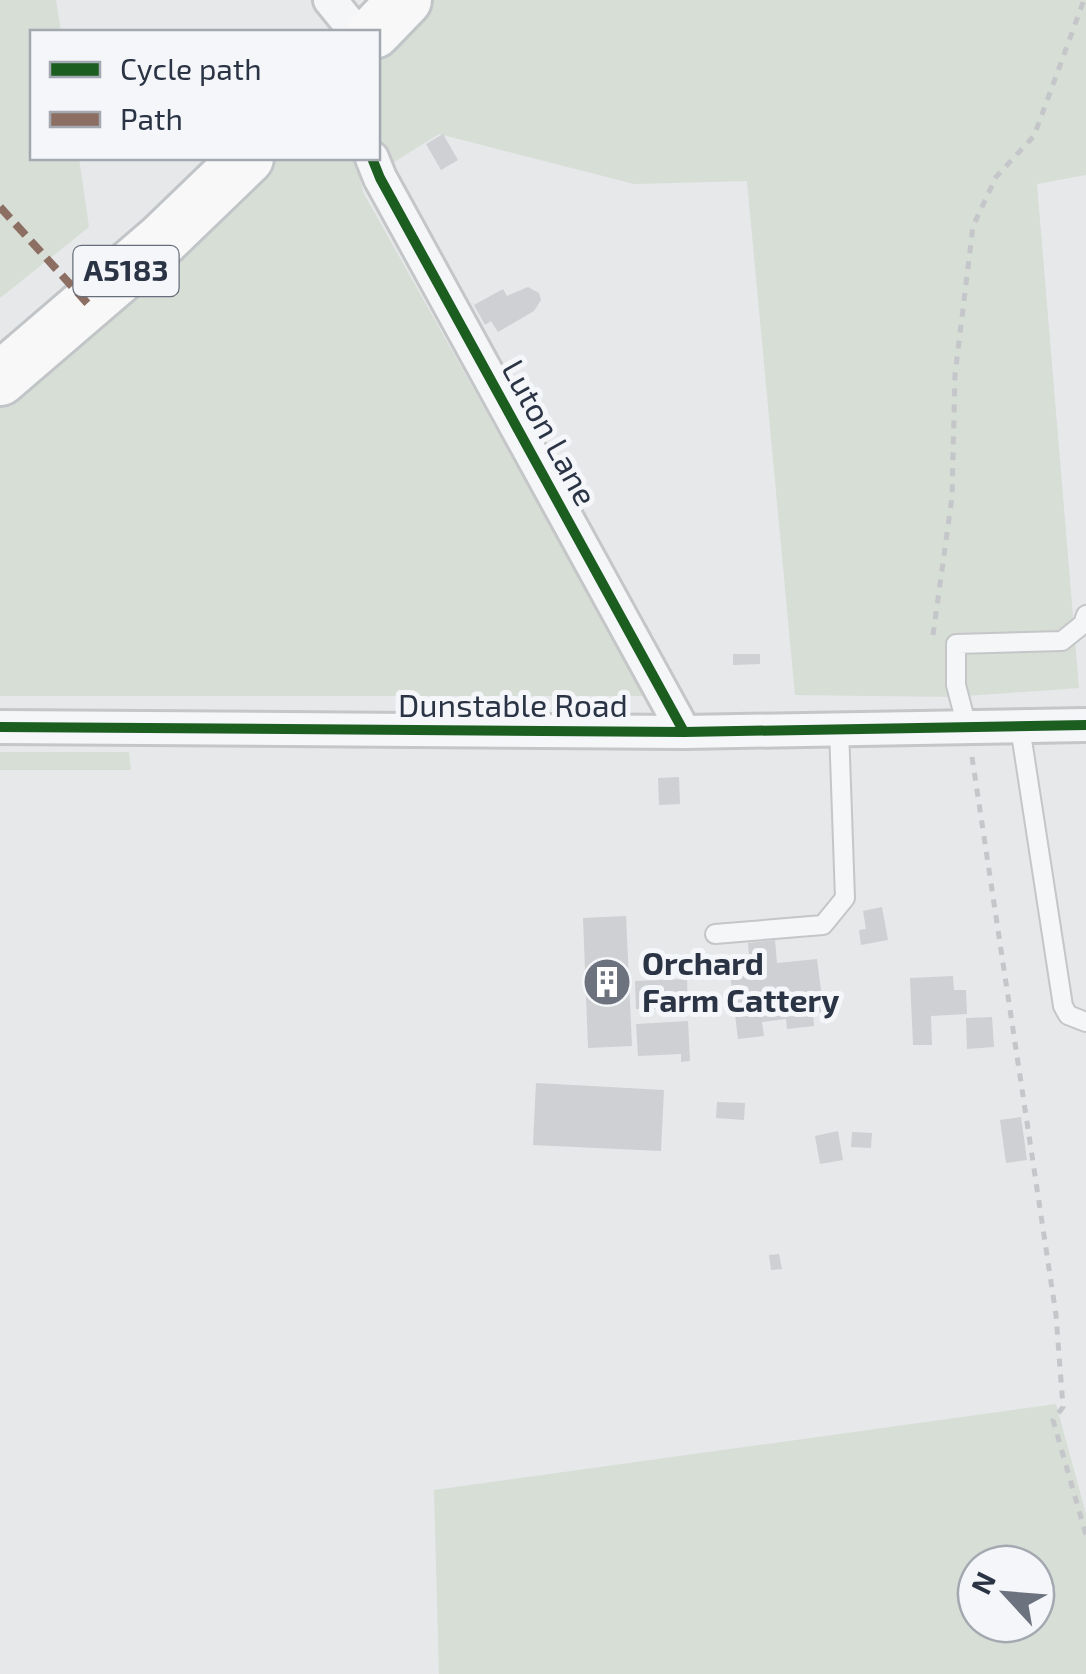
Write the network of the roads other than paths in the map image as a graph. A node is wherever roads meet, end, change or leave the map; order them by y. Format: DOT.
graph roads {
  1 [pos="330,0"];
  2 [pos="405,0"];
  3 [pos="354,30"];
  4 [pos="376,30"];
  5 [pos="245,160"];
  6 [pos="373,160"];
  7 [pos="0,379"];
  8 [pos="1086,615"];
  9 [pos="1086,725"];
  10 [pos="0,727"];
  11 [pos="968,727"];
  12 [pos="1020,727"];
  13 [pos="839,729"];
  14 [pos="684,732"];
  15 [pos="715,934"];
  16 [pos="1086,1022"];
  1 -- 3 [label="street"];
  2 -- 4 [label="main road"];
  5 -- 7 [label="main road, A5183"];
  6 -- 14 [label="street, Luton Lane"];
  8 -- 11 [label="lane"];
  9 -- 12 [label="street, Dunstable Road"];
  10 -- 14 [label="street, Dunstable Road"];
  11 -- 12 [label="street, Dunstable Road"];
  11 -- 13 [label="street, Dunstable Road"];
  12 -- 16 [label="lane"];
  13 -- 14 [label="street, Dunstable Road"];
  13 -- 15 [label="lane"];
}
